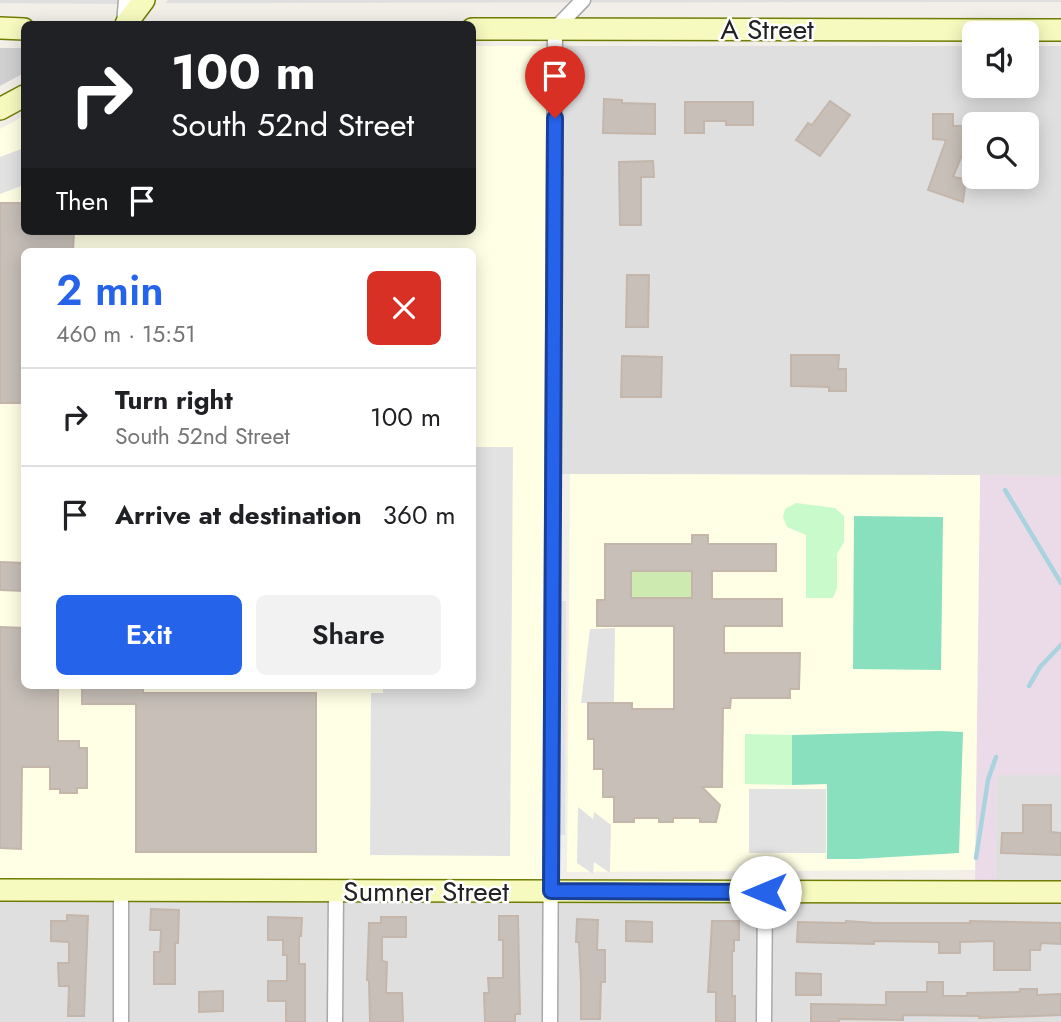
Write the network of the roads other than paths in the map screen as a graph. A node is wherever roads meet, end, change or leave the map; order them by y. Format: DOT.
graph roads {
  1 [pos="126,0"];
  2 [pos="144,0"];
  3 [pos="583,0"];
  4 [pos="125,21"];
  5 [pos="127,21"];
  6 [pos="0,29"];
  7 [pos="21,29"];
  8 [pos="476,29"];
  9 [pos="555,29"];
  10 [pos="1061,30"];
  11 [pos="21,98"];
  12 [pos="0,109"];
  13 [pos="0,890"];
  14 [pos="121,890"];
  15 [pos="336,891"];
  16 [pos="551,891"];
  17 [pos="765,892"];
  18 [pos="1061,892"];
  19 [pos="121,1022"];
  20 [pos="335,1022"];
  21 [pos="550,1022"];
  22 [pos="764,1022"];
  1 -- 4 [label="street"];
  2 -- 5 [label="street"];
  3 -- 9 [label="street"];
  6 -- 7 [label="street"];
  8 -- 9 [label="street, A Street"];
  9 -- 10 [label="street, A Street"];
  9 -- 16 [label="street"];
  11 -- 12 [label="street"];
  13 -- 14 [label="street, Sumner Street"];
  14 -- 15 [label="street, Sumner Street"];
  14 -- 19 [label="street"];
  15 -- 16 [label="street, Sumner Street"];
  15 -- 20 [label="street"];
  16 -- 17 [label="street, Sumner Street"];
  16 -- 21 [label="street"];
  17 -- 18 [label="street, Sumner Street"];
  17 -- 22 [label="street"];
}
